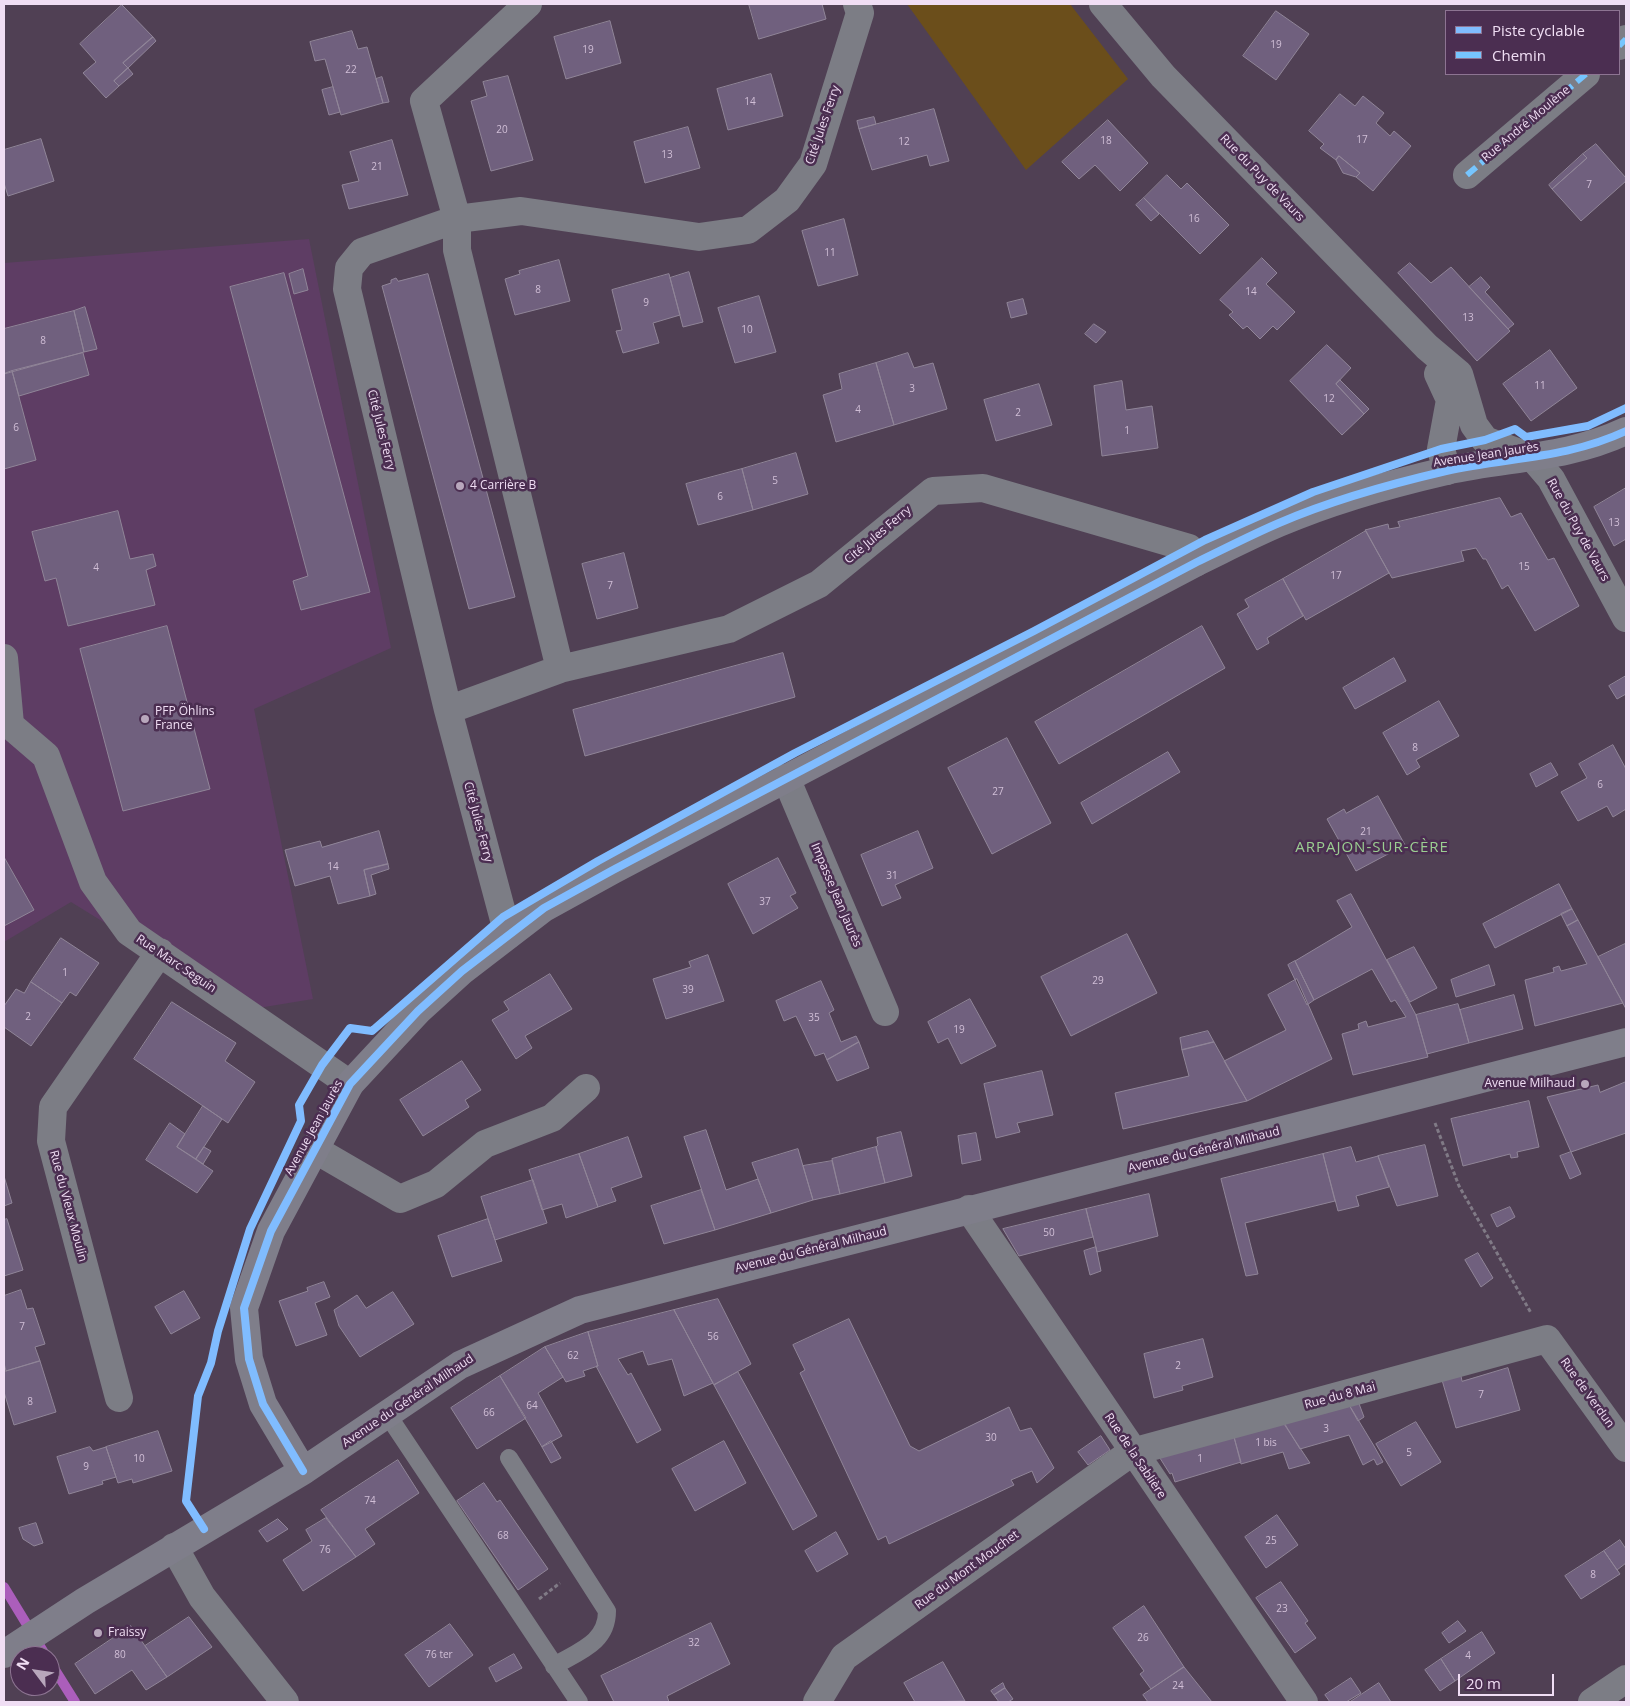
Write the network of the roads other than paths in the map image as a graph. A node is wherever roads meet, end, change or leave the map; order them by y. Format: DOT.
graph roads {
  1 [pos="528,4"];
  2 [pos="857,4"];
  3 [pos="1103,4"];
  4 [pos="1585,75"];
  5 [pos="1467,174"];
  6 [pos="457,219"];
  7 [pos="1427,347"];
  8 [pos="1626,431"];
  9 [pos="1533,458"];
  10 [pos="1446,471"];
  11 [pos="1197,562"];
  12 [pos="1626,618"];
  13 [pos="4,658"];
  14 [pos="560,669"];
  15 [pos="448,710"];
  16 [pos="7,722"];
  17 [pos="786,778"];
  18 [pos="508,935"];
  19 [pos="160,952"];
  20 [pos="885,1012"];
  21 [pos="1626,1042"];
  22 [pos="350,1084"];
  23 [pos="586,1088"];
  24 [pos="314,1149"];
  25 [pos="969,1209"];
  26 [pos="1547,1339"];
  27 [pos="119,1398"];
  28 [pos="387,1414"];
  29 [pos="1626,1448"];
  30 [pos="1132,1452"];
  31 [pos="509,1458"];
  32 [pos="303,1471"];
  33 [pos="174,1547"];
  34 [pos="4,1654"];
  35 [pos="554,1666"];
  36 [pos="1626,1679"];
  37 [pos="285,1702"];
  38 [pos="579,1702"];
  39 [pos="817,1702"];
  40 [pos="1304,1702"];
  41 [pos="1592,1702"];
  1 -- 6 [label="street"];
  2 -- 6 [label="street, Cité Jules Ferry"];
  3 -- 7 [label="street, Rue du Puy de Vaurs"];
  4 -- 5 [label="street, Rue André Moulène"];
  6 -- 14 [label="street"];
  6 -- 15 [label="street, Cité Jules Ferry"];
  7 -- 9 [label="street, Rue du Puy de Vaurs"];
  7 -- 10 [label="street, Rue du Puy de Vaurs"];
  8 -- 9 [label="street, Avenue Jean Jaurès"];
  9 -- 10 [label="street, Avenue Jean Jaurès"];
  9 -- 12 [label="street, Rue du Puy de Vaurs"];
  10 -- 11 [label="street, Avenue Jean Jaurès"];
  11 -- 14 [label="street, Cité Jules Ferry"];
  11 -- 17 [label="street, Avenue Jean Jaurès"];
  13 -- 16 [label="street, Rue Marc Seguin"];
  14 -- 15 [label="street, Cité Jules Ferry"];
  15 -- 18 [label="street, Cité Jules Ferry"];
  16 -- 19 [label="street, Rue Marc Seguin"];
  17 -- 18 [label="street, Avenue Jean Jaurès"];
  17 -- 20 [label="street, Impasse Jean Jaurès"];
  18 -- 22 [label="street, Avenue Jean Jaurès"];
  19 -- 22 [label="street, Rue Marc Seguin"];
  19 -- 27 [label="street, Rue du Vieux Moulin"];
  21 -- 25 [label="street, Avenue du Général Milhaud"];
  22 -- 24 [label="street, Avenue Jean Jaurès"];
  23 -- 24 [label="street"];
  24 -- 32 [label="street, Avenue Jean Jaurès"];
  25 -- 28 [label="street, Avenue du Général Milhaud"];
  25 -- 30 [label="street, Rue de la Sablière"];
  26 -- 29 [label="street, Rue de Verdun"];
  26 -- 30 [label="street, Rue du 8 Mai"];
  28 -- 32 [label="street, Avenue du Général Milhaud"];
  28 -- 35 [label="lane"];
  30 -- 39 [label="street, Rue du Mont Mouchet"];
  30 -- 40 [label="street, Rue de la Sablière"];
  31 -- 35 [label="lane"];
  32 -- 33 [label="street, Avenue du Général Milhaud"];
  33 -- 34 [label="street, Avenue du Général Milhaud"];
  33 -- 37 [label="street"];
  35 -- 38 [label="lane"];
  36 -- 41 [label="street"];
}
